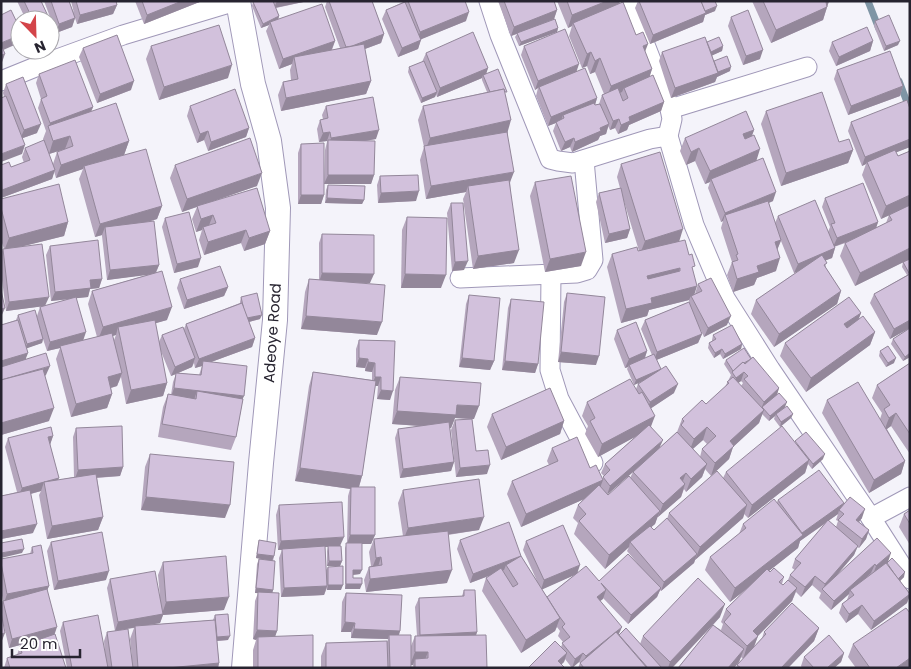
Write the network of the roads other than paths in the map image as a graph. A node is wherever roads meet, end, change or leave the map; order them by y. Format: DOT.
graph roads {
  1 [pos="237,1"];
  2 [pos="489,1"];
  3 [pos="628,1"];
  4 [pos="807,67"];
  5 [pos="1,81"];
  6 [pos="670,109"];
  7 [pos="668,136"];
  8 [pos="584,160"];
  9 [pos="551,274"];
  10 [pos="460,278"];
  11 [pos="593,463"];
  12 [pos="910,497"];
  13 [pos="872,518"];
  14 [pos="910,580"];
  15 [pos="244,668"];
  1 -- 5 [label="street"];
  1 -- 15 [label="street, Adeoye Road"];
  2 -- 8 [label="street"];
  3 -- 6 [label="street"];
  4 -- 6 [label="street"];
  6 -- 7 [label="street"];
  7 -- 8 [label="street"];
  7 -- 13 [label="street"];
  8 -- 9 [label="street"];
  9 -- 10 [label="street"];
  9 -- 11 [label="street"];
  12 -- 13 [label="street"];
  13 -- 14 [label="street"];
}
